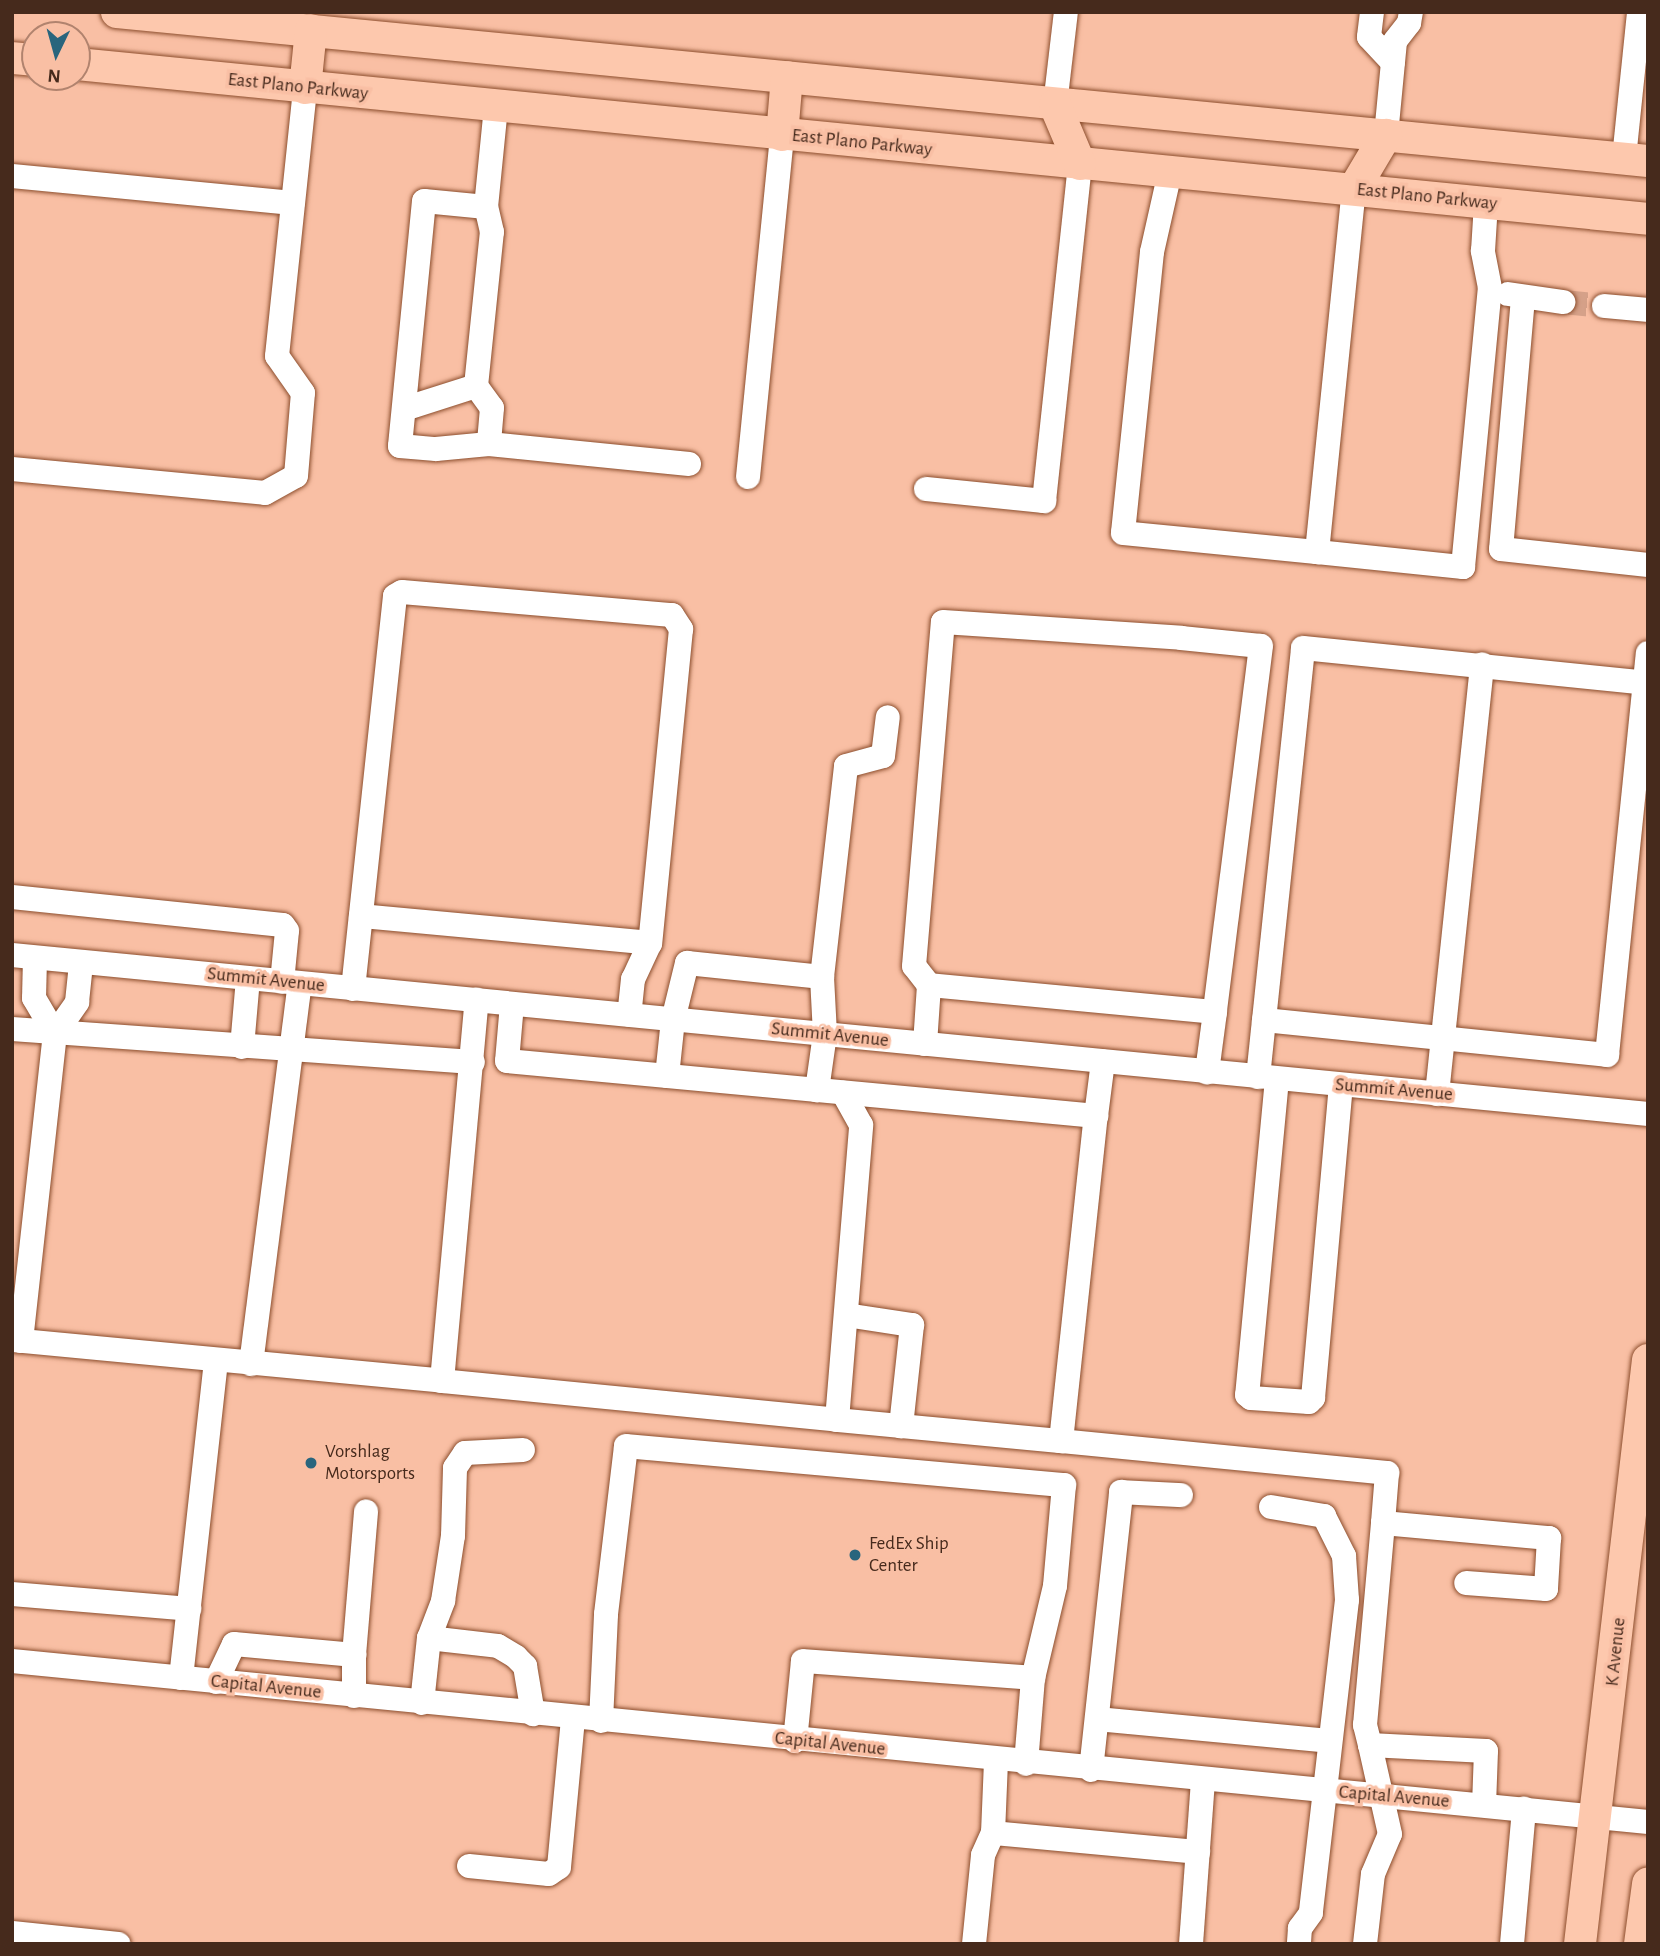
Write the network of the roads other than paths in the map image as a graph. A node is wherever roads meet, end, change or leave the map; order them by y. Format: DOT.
graph roads {
  1 [pos="117,12"];
  2 [pos="1066,12"];
  3 [pos="1371,12"];
  4 [pos="1411,12"];
  5 [pos="1639,12"];
  6 [pos="312,21"];
  7 [pos="1393,63"];
  8 [pos="91,65"];
  9 [pos="787,78"];
  10 [pos="1640,78"];
  11 [pos="305,88"];
  12 [pos="1055,105"];
  13 [pos="496,107"];
  14 [pos="782,135"];
  15 [pos="1386,135"];
  16 [pos="1636,159"];
  17 [pos="1080,164"];
  18 [pos="1170,172"];
  19 [pos="12,176"];
  20 [pos="1354,189"];
  21 [pos="293,203"];
  22 [pos="1486,203"];
  23 [pos="486,207"];
  24 [pos="1648,219"];
  25 [pos="1490,288"];
  26 [pos="1523,298"];
  27 [pos="1563,302"];
  28 [pos="1604,306"];
  29 [pos="1648,310"];
  30 [pos="476,386"];
  31 [pos="404,409"];
  32 [pos="489,444"];
  33 [pos="689,464"];
  34 [pos="12,469"];
  35 [pos="748,477"];
  36 [pos="926,489"];
  37 [pos="1317,552"];
  38 [pos="1648,565"];
  39 [pos="1648,653"];
  40 [pos="1482,664"];
  41 [pos="1645,683"];
  42 [pos="888,717"];
  43 [pos="12,897"];
  44 [pos="361,916"];
  45 [pos="650,943"];
  46 [pos="24,957"];
  47 [pos="81,963"];
  48 [pos="822,977"];
  49 [pos="248,978"];
  50 [pos="291,983"];
  51 [pos="929,985"];
  52 [pos="354,989"];
  53 [pos="477,1000"];
  54 [pos="512,1004"];
  55 [pos="1215,1012"];
  56 [pos="629,1015"];
  57 [pos="673,1020"];
  58 [pos="1265,1020"];
  59 [pos="12,1029"];
  60 [pos="55,1034"];
  61 [pos="825,1034"];
  62 [pos="1444,1038"];
  63 [pos="925,1044"];
  64 [pos="242,1047"];
  65 [pos="290,1051"];
  66 [pos="1103,1061"];
  67 [pos="473,1062"];
  68 [pos="1207,1072"];
  69 [pos="667,1076"];
  70 [pos="1268,1078"];
  71 [pos="1341,1085"];
  72 [pos="817,1090"];
  73 [pos="843,1093"];
  74 [pos="1437,1094"];
  75 [pos="1648,1114"];
  76 [pos="1096,1116"];
  77 [pos="846,1315"];
  78 [pos="17,1340"];
  79 [pos="216,1360"];
  80 [pos="1648,1360"];
  81 [pos="251,1364"];
  82 [pos="442,1381"];
  83 [pos="837,1420"];
  84 [pos="901,1426"];
  85 [pos="1061,1441"];
  86 [pos="523,1450"];
  87 [pos="1181,1495"];
  88 [pos="1271,1507"];
  89 [pos="366,1512"];
  90 [pos="1383,1523"];
  91 [pos="1466,1583"];
  92 [pos="12,1594"];
  93 [pos="189,1609"];
  94 [pos="429,1638"];
  95 [pos="354,1656"];
  96 [pos="12,1661"];
  97 [pos="181,1678"];
  98 [pos="1032,1678"];
  99 [pos="216,1682"];
  100 [pos="354,1696"];
  101 [pos="422,1703"];
  102 [pos="533,1714"];
  103 [pos="573,1718"];
  104 [pos="1097,1719"];
  105 [pos="601,1721"];
  106 [pos="795,1741"];
  107 [pos="1329,1741"];
  108 [pos="1370,1745"];
  109 [pos="996,1761"];
  110 [pos="1026,1764"];
  111 [pos="1091,1770"];
  112 [pos="1203,1780"];
  113 [pos="1324,1791"];
  114 [pos="1381,1797"];
  115 [pos="1484,1805"];
  116 [pos="1524,1809"];
  117 [pos="1598,1816"];
  118 [pos="1648,1822"];
  119 [pos="993,1833"];
  120 [pos="1198,1852"];
  121 [pos="468,1866"];
  122 [pos="1648,1884"];
  123 [pos="12,1933"];
  124 [pos="111,1943"];
  125 [pos="974,1944"];
  126 [pos="1191,1944"];
  127 [pos="1299,1944"];
  128 [pos="1365,1944"];
  129 [pos="1512,1944"];
  130 [pos="1580,1944"];
  131 [pos="1640,1944"];
  1 -- 6 [label="main road"];
  2 -- 12 [label="street"];
  3 -- 7 [label="street"];
  4 -- 7 [label="street"];
  5 -- 10 [label="street"];
  6 -- 9 [label="main road"];
  6 -- 11 [label="main road"];
  7 -- 15 [label="street"];
  8 -- 11 [label="main road, East Plano Parkway"];
  9 -- 12 [label="main road"];
  9 -- 14 [label="main road"];
  10 -- 16 [label="street"];
  11 -- 13 [label="main road, East Plano Parkway"];
  11 -- 21 [label="street"];
  12 -- 15 [label="main road"];
  12 -- 17 [label="main road"];
  13 -- 14 [label="main road, East Plano Parkway"];
  13 -- 23 [label="street"];
  14 -- 17 [label="main road, East Plano Parkway"];
  14 -- 35 [label="street"];
  15 -- 16 [label="main road"];
  15 -- 20 [label="main road"];
  17 -- 18 [label="main road, East Plano Parkway"];
  17 -- 36 [label="street"];
  18 -- 20 [label="main road, East Plano Parkway"];
  18 -- 37 [label="street"];
  19 -- 21 [label="street"];
  20 -- 22 [label="main road, East Plano Parkway"];
  20 -- 37 [label="street"];
  21 -- 34 [label="street"];
  22 -- 24 [label="main road, East Plano Parkway"];
  22 -- 25 [label="street"];
  23 -- 30 [label="street"];
  23 -- 31 [label="street"];
  25 -- 26 [label="street"];
  25 -- 37 [label="street"];
  26 -- 27 [label="street"];
  26 -- 38 [label="street"];
  28 -- 29 [label="street"];
  30 -- 31 [label="street"];
  30 -- 32 [label="street"];
  31 -- 32 [label="street"];
  32 -- 33 [label="street"];
  39 -- 41 [label="street"];
  40 -- 41 [label="street"];
  40 -- 58 [label="street"];
  40 -- 62 [label="street"];
  41 -- 62 [label="street"];
  42 -- 48 [label="street"];
  43 -- 50 [label="street"];
  44 -- 45 [label="street"];
  44 -- 45 [label="street"];
  44 -- 52 [label="street"];
  45 -- 56 [label="street"];
  46 -- 47 [label="street, Summit Avenue"];
  46 -- 60 [label="street"];
  47 -- 49 [label="street, Summit Avenue"];
  47 -- 60 [label="street"];
  48 -- 57 [label="street"];
  48 -- 61 [label="street"];
  49 -- 50 [label="street, Summit Avenue"];
  49 -- 64 [label="street"];
  50 -- 52 [label="street, Summit Avenue"];
  50 -- 65 [label="street"];
  51 -- 55 [label="street"];
  51 -- 55 [label="street"];
  51 -- 63 [label="street"];
  52 -- 53 [label="street, Summit Avenue"];
  53 -- 54 [label="street, Summit Avenue"];
  53 -- 67 [label="street"];
  54 -- 56 [label="street, Summit Avenue"];
  54 -- 69 [label="street"];
  55 -- 68 [label="street"];
  56 -- 57 [label="street, Summit Avenue"];
  57 -- 61 [label="street, Summit Avenue"];
  57 -- 69 [label="street"];
  58 -- 62 [label="street"];
  58 -- 70 [label="street"];
  59 -- 60 [label="street"];
  60 -- 64 [label="street"];
  60 -- 78 [label="street"];
  61 -- 63 [label="street, Summit Avenue"];
  61 -- 72 [label="street"];
  62 -- 74 [label="street"];
  63 -- 66 [label="street, Summit Avenue"];
  64 -- 65 [label="street"];
  65 -- 67 [label="street"];
  65 -- 81 [label="street"];
  66 -- 68 [label="street, Summit Avenue"];
  66 -- 76 [label="street"];
  67 -- 82 [label="street"];
  68 -- 70 [label="street, Summit Avenue"];
  69 -- 72 [label="street"];
  70 -- 71 [label="street, Summit Avenue"];
  70 -- 71 [label="street"];
  71 -- 74 [label="street, Summit Avenue"];
  72 -- 73 [label="street"];
  73 -- 76 [label="street"];
  73 -- 77 [label="street"];
  74 -- 75 [label="street, Summit Avenue"];
  76 -- 85 [label="street"];
  77 -- 83 [label="street"];
  77 -- 84 [label="street"];
  78 -- 79 [label="street"];
  79 -- 81 [label="street"];
  79 -- 93 [label="street"];
  80 -- 117 [label="main road, K Avenue"];
  81 -- 82 [label="street"];
  82 -- 83 [label="street"];
  83 -- 84 [label="street"];
  84 -- 85 [label="street"];
  85 -- 90 [label="street"];
  86 -- 94 [label="street"];
  87 -- 104 [label="street"];
  88 -- 107 [label="street"];
  89 -- 95 [label="street"];
  90 -- 91 [label="street"];
  90 -- 108 [label="street"];
  92 -- 93 [label="street"];
  93 -- 97 [label="street"];
  94 -- 101 [label="street"];
  94 -- 102 [label="street"];
  95 -- 99 [label="street"];
  95 -- 100 [label="street"];
  96 -- 97 [label="street, Capital Avenue"];
  97 -- 99 [label="street, Capital Avenue"];
  98 -- 105 [label="street"];
  98 -- 106 [label="street"];
  98 -- 110 [label="street"];
  99 -- 100 [label="street, Capital Avenue"];
  100 -- 101 [label="street, Capital Avenue"];
  101 -- 102 [label="street, Capital Avenue"];
  102 -- 103 [label="street, Capital Avenue"];
  103 -- 105 [label="street, Capital Avenue"];
  103 -- 121 [label="street"];
  104 -- 107 [label="street"];
  104 -- 111 [label="street"];
  105 -- 106 [label="street, Capital Avenue"];
  106 -- 109 [label="street, Capital Avenue"];
  107 -- 113 [label="street"];
  108 -- 114 [label="street"];
  108 -- 115 [label="street"];
  109 -- 110 [label="street, Capital Avenue"];
  109 -- 119 [label="street"];
  110 -- 111 [label="street, Capital Avenue"];
  111 -- 112 [label="street, Capital Avenue"];
  112 -- 113 [label="street, Capital Avenue"];
  112 -- 120 [label="street"];
  113 -- 114 [label="street, Capital Avenue"];
  113 -- 127 [label="street"];
  114 -- 115 [label="street, Capital Avenue"];
  114 -- 128 [label="street"];
  115 -- 116 [label="street, Capital Avenue"];
  116 -- 117 [label="street, Capital Avenue"];
  116 -- 129 [label="street"];
  117 -- 118 [label="street, Capital Avenue"];
  117 -- 130 [label="main road, K Avenue"];
  119 -- 120 [label="street"];
  119 -- 125 [label="street"];
  120 -- 126 [label="street"];
  122 -- 131 [label="main road"];
  123 -- 124 [label="street"];
}
